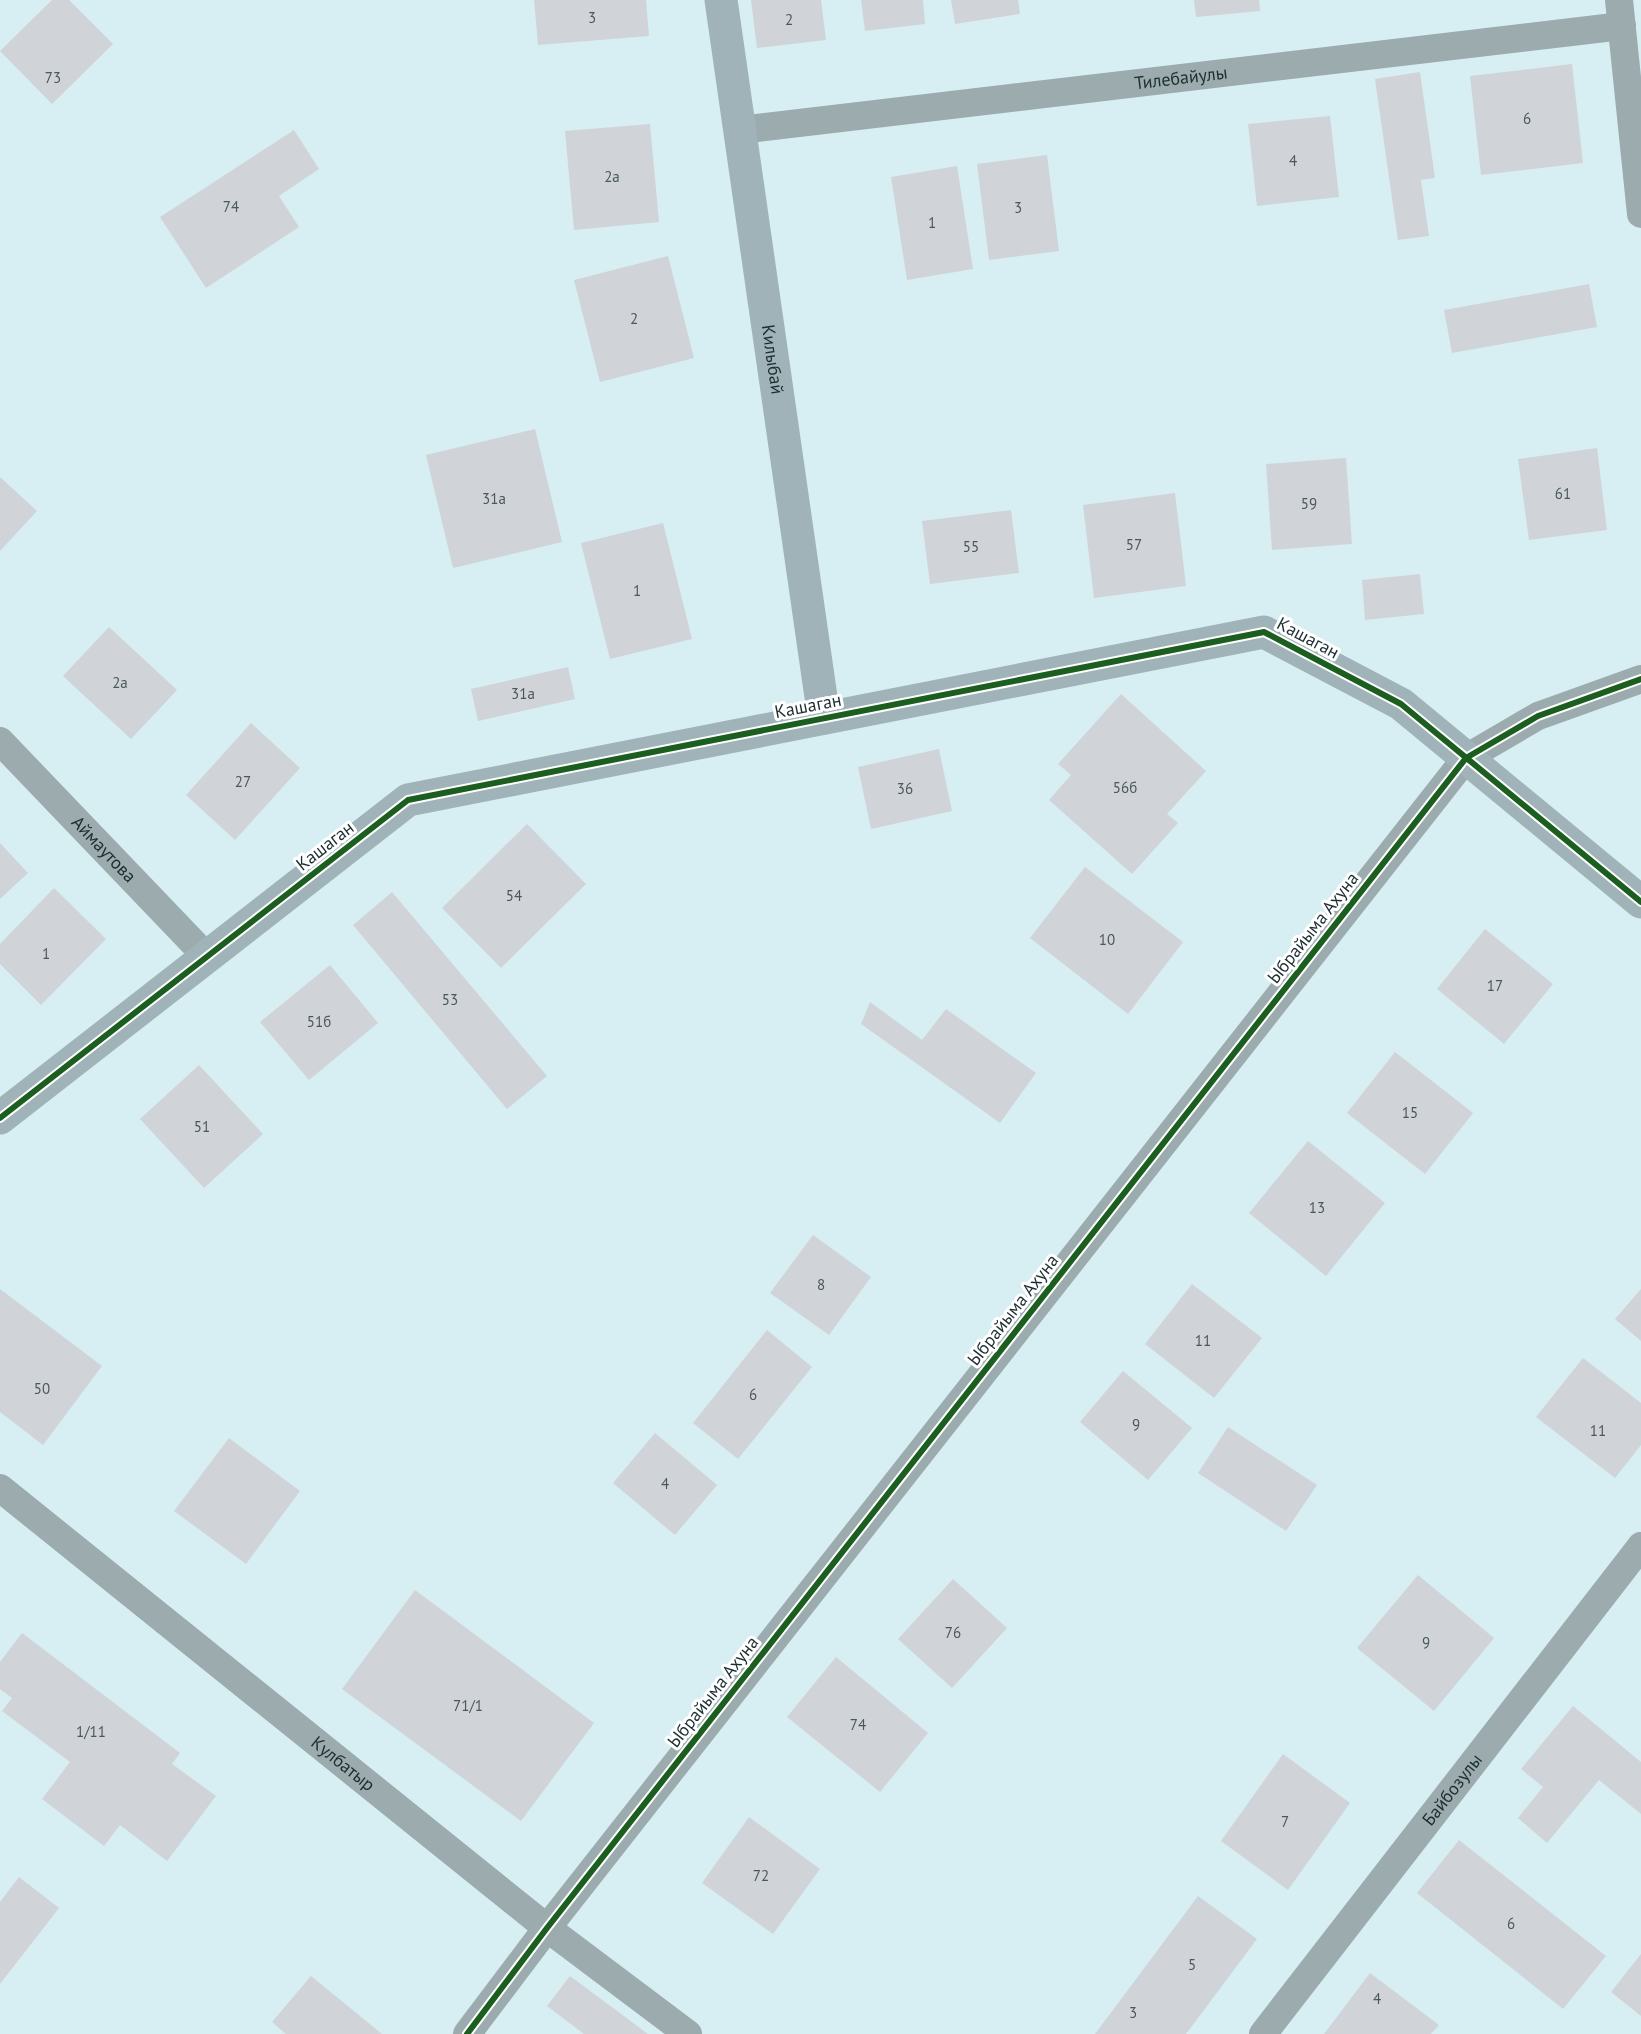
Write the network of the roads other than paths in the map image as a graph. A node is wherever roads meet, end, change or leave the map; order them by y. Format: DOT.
graph roads {
  1 [pos="721,0"];
  2 [pos="1620,13"];
  3 [pos="740,130"];
  4 [pos="1641,214"];
  5 [pos="1641,679"];
  6 [pos="824,718"];
  7 [pos="0,741"];
  8 [pos="1466,758"];
  9 [pos="1641,902"];
  10 [pos="207,957"];
  11 [pos="0,1118"];
  12 [pos="0,1488"];
  13 [pos="1641,1546"];
  14 [pos="547,1928"];
  15 [pos="467,2034"];
  16 [pos="688,2034"];
  17 [pos="1263,2034"];
  1 -- 3 [label="street, Килыбай"];
  2 -- 3 [label="street, Тилебайулы"];
  2 -- 4 [label="street"];
  3 -- 6 [label="street, Килыбай"];
  5 -- 8 [label="street, Ыбрайыма Ахуна"];
  6 -- 8 [label="street, Кашаган"];
  6 -- 10 [label="street, Кашаган"];
  7 -- 10 [label="street, Аймаутова"];
  8 -- 9 [label="street, Кашаган"];
  8 -- 14 [label="street, Ыбрайыма Ахуна"];
  10 -- 11 [label="street, Кашаган"];
  12 -- 14 [label="street, Кулбатыр"];
  13 -- 17 [label="street, Байбозулы"];
  14 -- 15 [label="street, Ыбрайыма Ахуна"];
  14 -- 16 [label="street, Кулбатыр"];
}
